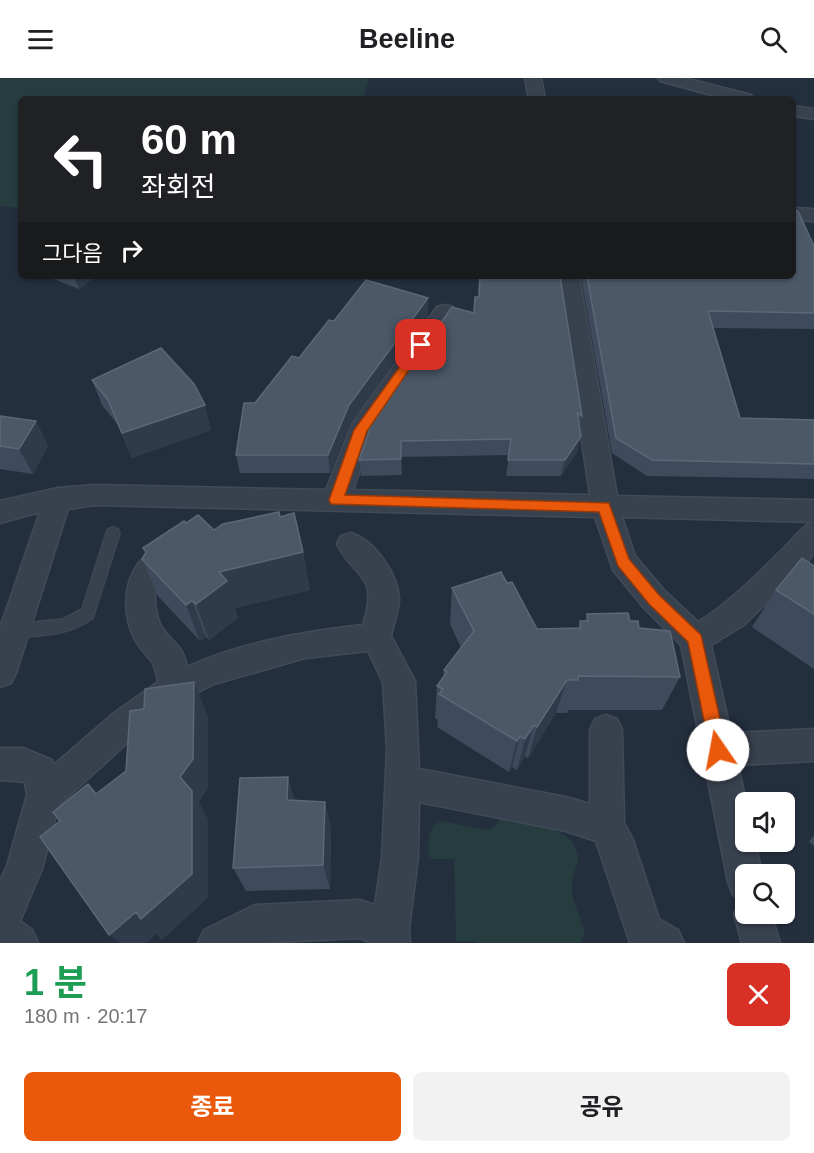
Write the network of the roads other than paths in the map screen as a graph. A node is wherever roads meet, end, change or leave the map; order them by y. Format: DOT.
graph roads {
  1 [pos="533,78"];
  2 [pos="666,78"];
  3 [pos="536,96"];
  4 [pos="734,96"];
  5 [pos="796,111"];
  6 [pos="814,114"];
  7 [pos="796,214"];
  8 [pos="814,215"];
  9 [pos="568,279"];
  10 [pos="445,312"];
  11 [pos="58,498"];
  12 [pos="336,500"];
  13 [pos="604,507"];
  14 [pos="814,511"];
  15 [pos="0,512"];
  16 [pos="113,533"];
  17 [pos="814,533"];
  18 [pos="197,542"];
  19 [pos="351,544"];
  20 [pos="14,631"];
  21 [pos="376,637"];
  22 [pos="695,639"];
  23 [pos="0,673"];
  24 [pos="175,688"];
  25 [pos="606,730"];
  26 [pos="814,745"];
  27 [pos="718,750"];
  28 [pos="0,764"];
  29 [pos="402,782"];
  30 [pos="44,795"];
  31 [pos="607,827"];
  32 [pos="742,864"];
  33 [pos="0,924"];
  34 [pos="755,924"];
  35 [pos="0,930"];
  36 [pos="391,936"];
  37 [pos="19,943"];
  38 [pos="217,943"];
  39 [pos="665,943"];
  40 [pos="760,943"];
  1 -- 3 [label="street"];
  2 -- 4 [label="street"];
  5 -- 6 [label="street"];
  7 -- 8 [label="street"];
  9 -- 13 [label="street"];
  10 -- 12 [label="street"];
  11 -- 12 [label="street"];
  11 -- 15 [label="street"];
  11 -- 20 [label="street"];
  12 -- 13 [label="street"];
  13 -- 14 [label="street"];
  13 -- 22 [label="street"];
  16 -- 20 [label="lane"];
  17 -- 22 [label="street"];
  18 -- 24 [label="street"];
  19 -- 21 [label="street"];
  20 -- 23 [label="street"];
  21 -- 24 [label="street"];
  21 -- 29 [label="street"];
  22 -- 27 [label="street"];
  24 -- 30 [label="street"];
  25 -- 31 [label="street"];
  26 -- 27 [label="street"];
  27 -- 32 [label="street"];
  28 -- 30 [label="street"];
  29 -- 31 [label="street"];
  29 -- 36 [label="street"];
  30 -- 33 [label="street"];
  31 -- 39 [label="street"];
  34 -- 40 [label="street"];
  35 -- 37 [label="street"];
  36 -- 38 [label="street"];
}
